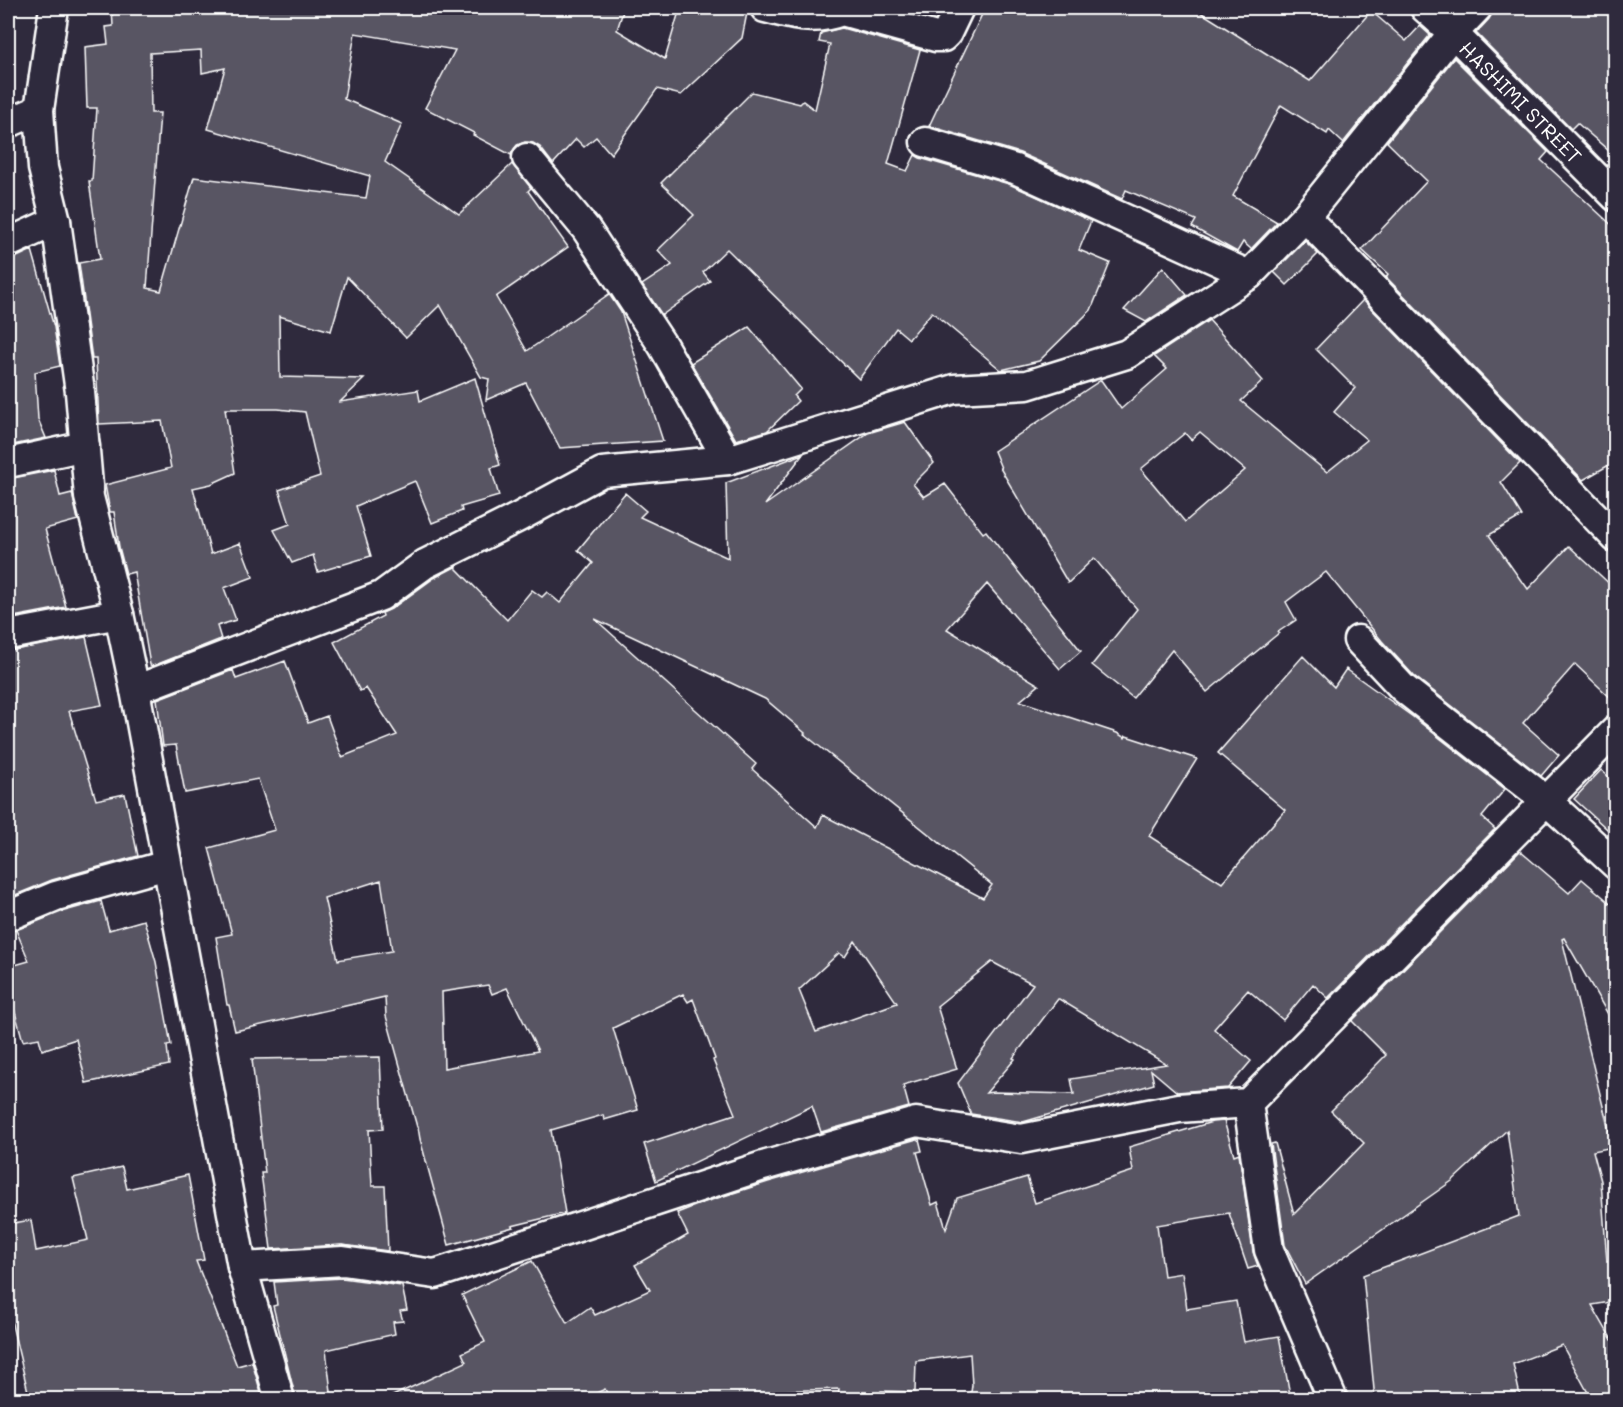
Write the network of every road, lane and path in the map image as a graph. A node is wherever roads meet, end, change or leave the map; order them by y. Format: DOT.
graph roads {
  1 [pos="54,8"];
  2 [pos="765,8"];
  3 [pos="959,8"];
  4 [pos="1425,8"];
  5 [pos="1477,8"];
  6 [pos="1453,33"];
  7 [pos="39,110"];
  8 [pos="8,123"];
  9 [pos="925,142"];
  10 [pos="527,158"];
  11 [pos="1616,197"];
  12 [pos="1305,217"];
  13 [pos="56,220"];
  14 [pos="8,243"];
  15 [pos="1249,275"];
  16 [pos="85,446"];
  17 [pos="728,460"];
  18 [pos="8,463"];
  19 [pos="1616,538"];
  20 [pos="119,614"];
  21 [pos="8,635"];
  22 [pos="1358,640"];
  23 [pos="135,690"];
  24 [pos="1616,730"];
  25 [pos="1547,801"];
  26 [pos="167,865"];
  27 [pos="1616,865"];
  28 [pos="8,916"];
  29 [pos="1248,1103"];
  30 [pos="242,1267"];
  31 [pos="280,1400"];
  32 [pos="1333,1400"];
  1 -- 7 [label="street"];
  2 -- 3 [label="street"];
  4 -- 6 [label="street, HASHIMI STREET"];
  5 -- 6 [label="street"];
  6 -- 11 [label="street, HASHIMI STREET"];
  6 -- 12 [label="street"];
  7 -- 8 [label="street"];
  7 -- 13 [label="street"];
  9 -- 15 [label="street"];
  10 -- 17 [label="street"];
  12 -- 15 [label="street"];
  12 -- 19 [label="street"];
  13 -- 14 [label="street"];
  13 -- 16 [label="street"];
  15 -- 17 [label="street"];
  16 -- 18 [label="street"];
  16 -- 20 [label="street"];
  17 -- 23 [label="street"];
  20 -- 21 [label="street"];
  20 -- 23 [label="street"];
  22 -- 25 [label="street"];
  23 -- 26 [label="street"];
  24 -- 25 [label="street"];
  25 -- 27 [label="street"];
  25 -- 29 [label="street"];
  26 -- 28 [label="street"];
  26 -- 30 [label="street"];
  29 -- 30 [label="street"];
  29 -- 32 [label="street"];
  30 -- 31 [label="street"];
}
